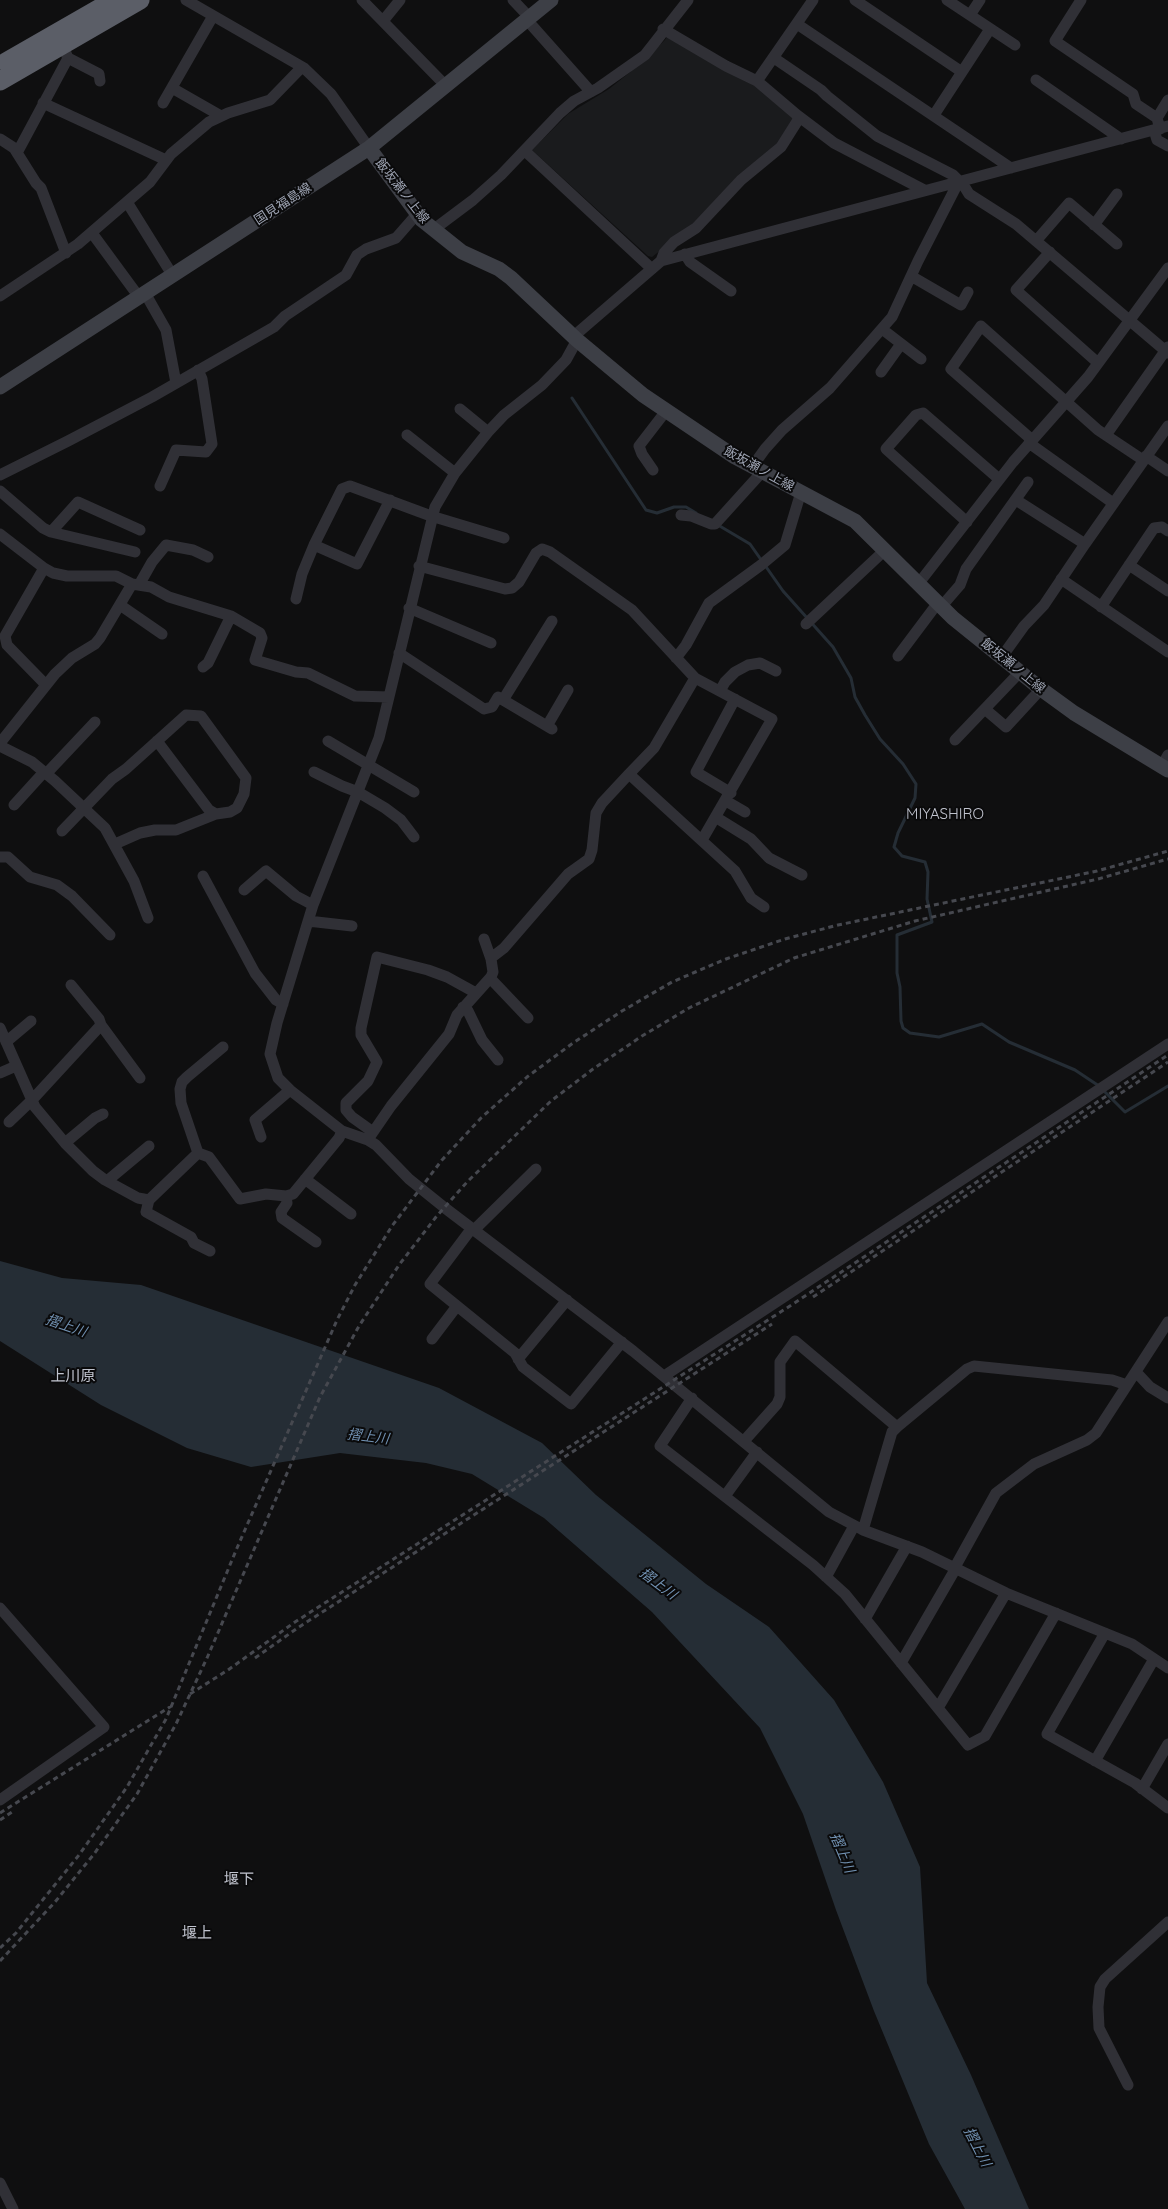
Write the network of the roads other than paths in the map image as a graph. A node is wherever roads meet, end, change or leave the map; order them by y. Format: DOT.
graph roads {
  1 [pos="114,0"];
  2 [pos="140,0"];
  3 [pos="186,0"];
  4 [pos="362,0"];
  5 [pos="400,0"];
  6 [pos="513,0"];
  7 [pos="551,0"];
  8 [pos="688,0"];
  9 [pos="813,0"];
  10 [pos="855,0"];
  11 [pos="947,0"];
  12 [pos="980,0"];
  13 [pos="1081,0"];
  14 [pos="970,15"];
  15 [pos="213,16"];
  16 [pos="528,19"];
  17 [pos="383,21"];
  18 [pos="797,24"];
  19 [pos="663,29"];
  20 [pos="990,29"];
  21 [pos="1015,45"];
  22 [pos="65,52"];
  23 [pos="774,58"];
  24 [pos="0,66"];
  25 [pos="302,67"];
  26 [pos="962,72"];
  27 [pos="1036,80"];
  28 [pos="0,81"];
  29 [pos="757,81"];
  30 [pos="100,82"];
  31 [pos="446,86"];
  32 [pos="172,88"];
  33 [pos="591,92"];
  34 [pos="1168,100"];
  35 [pos="43,103"];
  36 [pos="163,103"];
  37 [pos="934,114"];
  38 [pos="797,115"];
  39 [pos="220,116"];
  40 [pos="1160,126"];
  41 [pos="1121,138"];
  42 [pos="0,139"];
  43 [pos="1168,146"];
  44 [pos="369,148"];
  45 [pos="525,151"];
  46 [pos="17,153"];
  47 [pos="166,160"];
  48 [pos="1010,168"];
  49 [pos="960,181"];
  50 [pos="924,190"];
  51 [pos="1117,194"];
  52 [pos="127,202"];
  53 [pos="417,214"];
  54 [pos="1094,225"];
  55 [pos="433,230"];
  56 [pos="92,233"];
  57 [pos="1036,240"];
  58 [pos="1117,244"];
  59 [pos="1050,252"];
  60 [pos="66,253"];
  61 [pos="685,254"];
  62 [pos="661,260"];
  63 [pos="1168,268"];
  64 [pos="652,269"];
  65 [pos="173,276"];
  66 [pos="911,276"];
  67 [pos="731,291"];
  68 [pos="968,292"];
  69 [pos="142,295"];
  70 [pos="0,296"];
  71 [pos="1128,320"];
  72 [pos="882,329"];
  73 [pos="575,338"];
  74 [pos="901,344"];
  75 [pos="1167,350"];
  76 [pos="921,359"];
  77 [pos="1098,363"];
  78 [pos="198,370"];
  79 [pos="881,372"];
  80 [pos="176,383"];
  81 [pos="0,387"];
  82 [pos="1066,401"];
  83 [pos="460,408"];
  84 [pos="666,411"];
  85 [pos="1168,426"];
  86 [pos="488,432"];
  87 [pos="407,435"];
  88 [pos="1106,435"];
  89 [pos="1030,441"];
  90 [pos="1144,458"];
  91 [pos="757,469"];
  92 [pos="653,470"];
  93 [pos="1168,471"];
  94 [pos="455,473"];
  95 [pos="0,475"];
  96 [pos="999,479"];
  97 [pos="1028,482"];
  98 [pos="160,486"];
  99 [pos="0,491"];
  100 [pos="801,492"];
  101 [pos="390,500"];
  102 [pos="1016,500"];
  103 [pos="1113,503"];
  104 [pos="681,515"];
  105 [pos="431,516"];
  106 [pos="967,522"];
  107 [pos="140,530"];
  108 [pos="1168,531"];
  109 [pos="51,532"];
  110 [pos="0,534"];
  111 [pos="504,538"];
  112 [pos="1085,544"];
  113 [pos="314,546"];
  114 [pos="884,551"];
  115 [pos="135,552"];
  116 [pos="208,557"];
  117 [pos="1129,565"];
  118 [pos="419,566"];
  119 [pos="44,568"];
  120 [pos="1061,579"];
  121 [pos="135,584"];
  122 [pos="919,584"];
  123 [pos="1168,591"];
  124 [pos="296,599"];
  125 [pos="120,605"];
  126 [pos="939,605"];
  127 [pos="1101,606"];
  128 [pos="409,608"];
  129 [pos="231,616"];
  130 [pos="552,621"];
  131 [pos="806,624"];
  132 [pos="162,634"];
  133 [pos="491,643"];
  134 [pos="1168,652"];
  135 [pos="399,653"];
  136 [pos="898,656"];
  137 [pos="676,658"];
  138 [pos="1001,658"];
  139 [pos="203,667"];
  140 [pos="776,671"];
  141 [pos="1020,672"];
  142 [pos="695,678"];
  143 [pos="46,685"];
  144 [pos="1040,689"];
  145 [pos="568,690"];
  146 [pos="720,691"];
  147 [pos="389,697"];
  148 [pos="735,699"];
  149 [pos="503,700"];
  150 [pos="986,710"];
  151 [pos="95,722"];
  152 [pos="955,740"];
  153 [pos="328,741"];
  154 [pos="157,742"];
  155 [pos="0,745"];
  156 [pos="1166,763"];
  157 [pos="369,765"];
  158 [pos="314,772"];
  159 [pos="45,773"];
  160 [pos="629,774"];
  161 [pos="358,792"];
  162 [pos="414,792"];
  163 [pos="728,797"];
  164 [pos="14,805"];
  165 [pos="84,809"];
  166 [pos="746,812"];
  167 [pos="216,814"];
  168 [pos="717,818"];
  169 [pos="62,831"];
  170 [pos="414,837"];
  171 [pos="702,840"];
  172 [pos="115,844"];
  173 [pos="0,857"];
  174 [pos="802,875"];
  175 [pos="203,876"];
  176 [pos="244,890"];
  177 [pos="313,906"];
  178 [pos="764,907"];
  179 [pos="148,918"];
  180 [pos="308,921"];
  181 [pos="352,926"];
  182 [pos="110,935"];
  183 [pos="484,939"];
  184 [pos="491,958"];
  185 [pos="490,978"];
  186 [pos="71,985"];
  187 [pos="476,993"];
  188 [pos="283,1004"];
  189 [pos="463,1007"];
  190 [pos="528,1018"];
  191 [pos="31,1021"];
  192 [pos="101,1025"];
  193 [pos="0,1028"];
  194 [pos="6,1042"];
  195 [pos="1168,1044"];
  196 [pos="223,1047"];
  197 [pos="498,1060"];
  198 [pos="16,1066"];
  199 [pos="0,1073"];
  200 [pos="140,1078"];
  201 [pos="290,1090"];
  202 [pos="32,1100"];
  203 [pos="103,1114"];
  204 [pos="8,1122"];
  205 [pos="342,1131"];
  206 [pos="371,1136"];
  207 [pos="261,1137"];
  208 [pos="65,1143"];
  209 [pos="149,1146"];
  210 [pos="198,1153"];
  211 [pos="536,1169"];
  212 [pos="305,1179"];
  213 [pos="107,1181"];
  214 [pos="286,1196"];
  215 [pos="149,1200"];
  216 [pos="351,1214"];
  217 [pos="473,1229"];
  218 [pos="316,1242"];
  219 [pos="210,1251"];
  220 [pos="567,1300"];
  221 [pos="457,1306"];
  222 [pos="1168,1322"];
  223 [pos="432,1339"];
  224 [pos="622,1342"];
  225 [pos="518,1359"];
  226 [pos="1136,1372"];
  227 [pos="664,1376"];
  228 [pos="1127,1385"];
  229 [pos="692,1398"];
  230 [pos="1168,1398"];
  231 [pos="897,1427"];
  232 [pos="744,1441"];
  233 [pos="757,1452"];
  234 [pos="724,1496"];
  235 [pos="859,1528"];
  236 [pos="907,1546"];
  237 [pos="956,1568"];
  238 [pos="826,1577"];
  239 [pos="1006,1593"];
  240 [pos="0,1608"];
  241 [pos="1056,1613"];
  242 [pos="865,1619"];
  243 [pos="1105,1633"];
  244 [pos="1154,1659"];
  245 [pos="901,1663"];
  246 [pos="1168,1668"];
  247 [pos="938,1708"];
  248 [pos="1168,1744"];
  249 [pos="1095,1760"];
  250 [pos="1142,1789"];
  251 [pos="0,1800"];
  252 [pos="1168,1808"];
  253 [pos="1168,1922"];
  254 [pos="1128,2085"];
  255 [pos="0,2184"];
  256 [pos="13,2209"];
  1 -- 24 [label="highway"];
  2 -- 22 [label="highway"];
  3 -- 15 [label="street"];
  4 -- 17 [label="street"];
  5 -- 17 [label="street"];
  6 -- 16 [label="street"];
  7 -- 16 [label="main road, 国見福島線"];
  8 -- 19 [label="street"];
  9 -- 18 [label="street"];
  10 -- 26 [label="street"];
  11 -- 14 [label="street"];
  12 -- 14 [label="street"];
  13 -- 40 [label="street"];
  14 -- 20 [label="street"];
  15 -- 25 [label="street"];
  15 -- 32 [label="street"];
  16 -- 31 [label="main road, 国見福島線"];
  16 -- 33 [label="street"];
  17 -- 31 [label="street"];
  18 -- 23 [label="street"];
  18 -- 37 [label="street"];
  19 -- 29 [label="street"];
  19 -- 33 [label="street"];
  20 -- 21 [label="street"];
  20 -- 26 [label="street"];
  22 -- 28 [label="highway"];
  22 -- 30 [label="street"];
  22 -- 35 [label="street"];
  23 -- 29 [label="street"];
  23 -- 49 [label="street"];
  25 -- 39 [label="street"];
  25 -- 44 [label="street"];
  26 -- 37 [label="street"];
  27 -- 41 [label="street"];
  29 -- 38 [label="street"];
  31 -- 44 [label="main road, 国見福島線"];
  32 -- 36 [label="street"];
  32 -- 39 [label="street"];
  33 -- 45 [label="street"];
  34 -- 40 [label="street"];
  35 -- 46 [label="street"];
  35 -- 47 [label="street"];
  37 -- 48 [label="street"];
  38 -- 50 [label="street"];
  38 -- 62 [label="street"];
  39 -- 47 [label="street"];
  40 -- 41 [label="street"];
  40 -- 43 [label="street"];
  41 -- 48 [label="street"];
  42 -- 46 [label="street"];
  44 -- 53 [label="main road, 飯坂瀬ノ上線"];
  44 -- 65 [label="main road, 国見福島線"];
  45 -- 55 [label="street"];
  45 -- 64 [label="street"];
  46 -- 60 [label="street"];
  47 -- 52 [label="street"];
  48 -- 49 [label="street"];
  49 -- 50 [label="street"];
  49 -- 57 [label="street"];
  49 -- 66 [label="street"];
  50 -- 61 [label="street"];
  51 -- 54 [label="street"];
  52 -- 56 [label="street"];
  52 -- 65 [label="street"];
  53 -- 55 [label="main road, 飯坂瀬ノ上線"];
  53 -- 78 [label="street"];
  54 -- 57 [label="street"];
  54 -- 58 [label="street"];
  55 -- 73 [label="main road, 飯坂瀬ノ上線"];
  56 -- 60 [label="street"];
  56 -- 69 [label="street"];
  57 -- 59 [label="street"];
  59 -- 71 [label="street"];
  59 -- 77 [label="street"];
  60 -- 70 [label="street"];
  61 -- 62 [label="street"];
  61 -- 67 [label="street"];
  62 -- 64 [label="street"];
  63 -- 71 [label="street"];
  64 -- 73 [label="street"];
  65 -- 69 [label="main road, 国見福島線"];
  66 -- 68 [label="street"];
  66 -- 72 [label="street"];
  69 -- 80 [label="street"];
  69 -- 81 [label="main road, 国見福島線"];
  71 -- 75 [label="street"];
  71 -- 77 [label="street"];
  72 -- 74 [label="street"];
  72 -- 91 [label="street"];
  73 -- 84 [label="main road, 飯坂瀬ノ上線"];
  73 -- 86 [label="street"];
  74 -- 76 [label="street"];
  74 -- 79 [label="street"];
  75 -- 88 [label="street"];
  77 -- 82 [label="street"];
  78 -- 80 [label="street"];
  78 -- 98 [label="street"];
  80 -- 95 [label="street"];
  82 -- 88 [label="street"];
  82 -- 89 [label="street"];
  82 -- 89 [label="street"];
  83 -- 86 [label="street"];
  84 -- 91 [label="main road, 飯坂瀬ノ上線"];
  84 -- 92 [label="street"];
  85 -- 90 [label="street"];
  86 -- 94 [label="street"];
  87 -- 94 [label="street"];
  88 -- 90 [label="street"];
  89 -- 96 [label="street"];
  89 -- 103 [label="street"];
  90 -- 93 [label="street"];
  90 -- 103 [label="street"];
  91 -- 100 [label="main road, 飯坂瀬ノ上線"];
  91 -- 104 [label="street"];
  94 -- 105 [label="street"];
  96 -- 106 [label="street"];
  96 -- 106 [label="street"];
  97 -- 102 [label="street"];
  99 -- 109 [label="street"];
  100 -- 114 [label="main road, 飯坂瀬ノ上線"];
  100 -- 137 [label="street"];
  101 -- 105 [label="street"];
  101 -- 113 [label="street"];
  101 -- 113 [label="street"];
  102 -- 112 [label="street"];
  102 -- 126 [label="street"];
  103 -- 112 [label="street"];
  105 -- 111 [label="street"];
  105 -- 118 [label="street"];
  106 -- 122 [label="street"];
  107 -- 109 [label="street"];
  108 -- 117 [label="street"];
  109 -- 115 [label="street"];
  110 -- 119 [label="street"];
  112 -- 120 [label="street"];
  113 -- 124 [label="street"];
  114 -- 122 [label="main road, 飯坂瀬ノ上線"];
  114 -- 131 [label="street"];
  116 -- 121 [label="street"];
  117 -- 123 [label="street"];
  117 -- 127 [label="street"];
  118 -- 128 [label="street"];
  118 -- 137 [label="street"];
  119 -- 121 [label="street"];
  119 -- 143 [label="street"];
  120 -- 127 [label="street"];
  120 -- 138 [label="street"];
  121 -- 125 [label="street"];
  121 -- 129 [label="street"];
  122 -- 126 [label="main road, 飯坂瀬ノ上線"];
  125 -- 132 [label="street"];
  125 -- 143 [label="street"];
  126 -- 136 [label="street"];
  126 -- 138 [label="main road, 飯坂瀬ノ上線"];
  127 -- 134 [label="street"];
  128 -- 133 [label="street"];
  128 -- 135 [label="street"];
  129 -- 139 [label="street"];
  129 -- 147 [label="street"];
  130 -- 149 [label="street"];
  135 -- 147 [label="street"];
  135 -- 149 [label="street"];
  137 -- 142 [label="street"];
  138 -- 141 [label="main road, 飯坂瀬ノ上線"];
  140 -- 146 [label="street"];
  141 -- 144 [label="main road, 飯坂瀬ノ上線"];
  141 -- 150 [label="street"];
  142 -- 146 [label="street"];
  142 -- 160 [label="street"];
  143 -- 155 [label="street"];
  144 -- 150 [label="street"];
  144 -- 156 [label="main road, 飯坂瀬ノ上線"];
  145 -- 149 [label="street"];
  146 -- 148 [label="street"];
  147 -- 157 [label="street"];
  148 -- 163 [label="street"];
  148 -- 163 [label="street"];
  150 -- 152 [label="street"];
  151 -- 159 [label="street"];
  153 -- 157 [label="street"];
  154 -- 165 [label="street"];
  154 -- 167 [label="street"];
  154 -- 167 [label="street"];
  155 -- 159 [label="street"];
  157 -- 161 [label="street"];
  157 -- 162 [label="street"];
  158 -- 161 [label="street"];
  159 -- 164 [label="street"];
  159 -- 165 [label="street"];
  160 -- 171 [label="street"];
  160 -- 184 [label="street"];
  161 -- 170 [label="street"];
  161 -- 177 [label="street"];
  163 -- 166 [label="street"];
  163 -- 168 [label="street"];
  165 -- 169 [label="street"];
  165 -- 172 [label="street"];
  167 -- 172 [label="street"];
  168 -- 171 [label="street"];
  168 -- 174 [label="street"];
  171 -- 178 [label="street"];
  172 -- 179 [label="street"];
  173 -- 182 [label="street"];
  175 -- 188 [label="street"];
  176 -- 177 [label="street"];
  177 -- 180 [label="street"];
  180 -- 181 [label="street"];
  180 -- 188 [label="street"];
  183 -- 184 [label="street"];
  184 -- 185 [label="street"];
  185 -- 187 [label="street"];
  185 -- 190 [label="street"];
  186 -- 192 [label="street"];
  187 -- 189 [label="street"];
  187 -- 206 [label="street"];
  188 -- 201 [label="street"];
  189 -- 197 [label="street"];
  189 -- 206 [label="street"];
  191 -- 194 [label="street"];
  192 -- 200 [label="street"];
  192 -- 202 [label="street"];
  193 -- 194 [label="street"];
  194 -- 198 [label="street"];
  195 -- 227 [label="street"];
  196 -- 210 [label="street"];
  198 -- 199 [label="street"];
  198 -- 202 [label="street"];
  201 -- 205 [label="street"];
  201 -- 207 [label="street"];
  202 -- 204 [label="street"];
  202 -- 208 [label="street"];
  203 -- 208 [label="street"];
  205 -- 206 [label="street"];
  205 -- 212 [label="street"];
  206 -- 217 [label="street"];
  208 -- 213 [label="street"];
  209 -- 213 [label="street"];
  210 -- 214 [label="street"];
  210 -- 215 [label="street"];
  211 -- 217 [label="street"];
  212 -- 214 [label="street"];
  212 -- 216 [label="street"];
  213 -- 215 [label="street"];
  214 -- 218 [label="street"];
  215 -- 219 [label="street"];
  217 -- 220 [label="street"];
  217 -- 221 [label="street"];
  220 -- 224 [label="street"];
  220 -- 225 [label="street"];
  221 -- 223 [label="street"];
  221 -- 225 [label="street"];
  222 -- 226 [label="street"];
  224 -- 225 [label="street"];
  224 -- 227 [label="street"];
  226 -- 228 [label="street"];
  226 -- 230 [label="street"];
  227 -- 229 [label="street"];
  228 -- 231 [label="street"];
  228 -- 237 [label="street"];
  229 -- 232 [label="street"];
  229 -- 234 [label="street"];
  231 -- 232 [label="street"];
  231 -- 235 [label="street"];
  232 -- 233 [label="street"];
  233 -- 234 [label="street"];
  233 -- 235 [label="street"];
  234 -- 238 [label="street"];
  235 -- 236 [label="street"];
  235 -- 238 [label="street"];
  236 -- 237 [label="street"];
  236 -- 242 [label="street"];
  237 -- 239 [label="street"];
  237 -- 245 [label="street"];
  238 -- 242 [label="street"];
  239 -- 241 [label="street"];
  239 -- 247 [label="street"];
  240 -- 251 [label="street"];
  241 -- 243 [label="street"];
  241 -- 247 [label="street"];
  242 -- 245 [label="street"];
  243 -- 244 [label="street"];
  243 -- 249 [label="street"];
  244 -- 246 [label="street"];
  244 -- 249 [label="street"];
  245 -- 247 [label="street"];
  248 -- 250 [label="street"];
  249 -- 250 [label="street"];
  250 -- 252 [label="street"];
  253 -- 254 [label="street"];
  255 -- 256 [label="street"];
}
